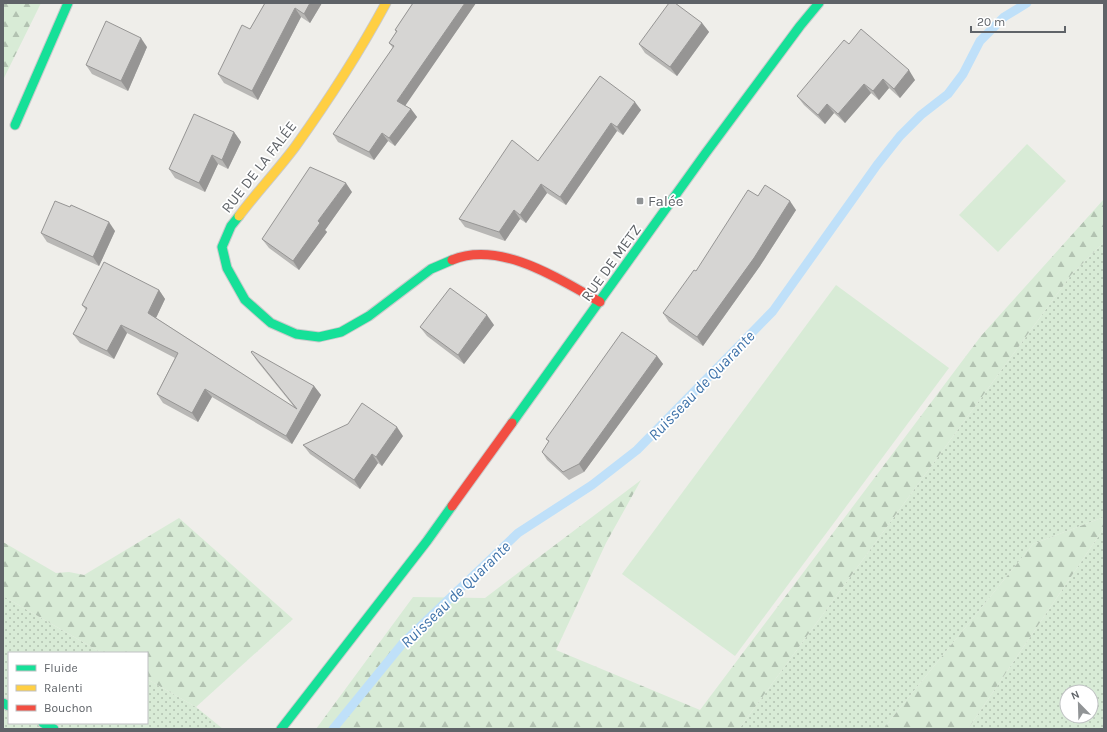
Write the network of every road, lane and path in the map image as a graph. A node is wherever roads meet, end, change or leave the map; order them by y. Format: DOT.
graph roads {
  1 [pos="68,3"];
  2 [pos="386,3"];
  3 [pos="819,3"];
  4 [pos="15,125"];
  5 [pos="600,302"];
  6 [pos="45,724"];
  7 [pos="54,729"];
  8 [pos="281,729"];
  1 -- 4 [label="main road"];
  2 -- 5 [label="main road, RUE DE LA FALÉE"];
  3 -- 5 [label="main road, RUE DE METZ"];
  5 -- 8 [label="main road, RUE DE METZ"];
  6 -- 7 [label="main road"];
}
